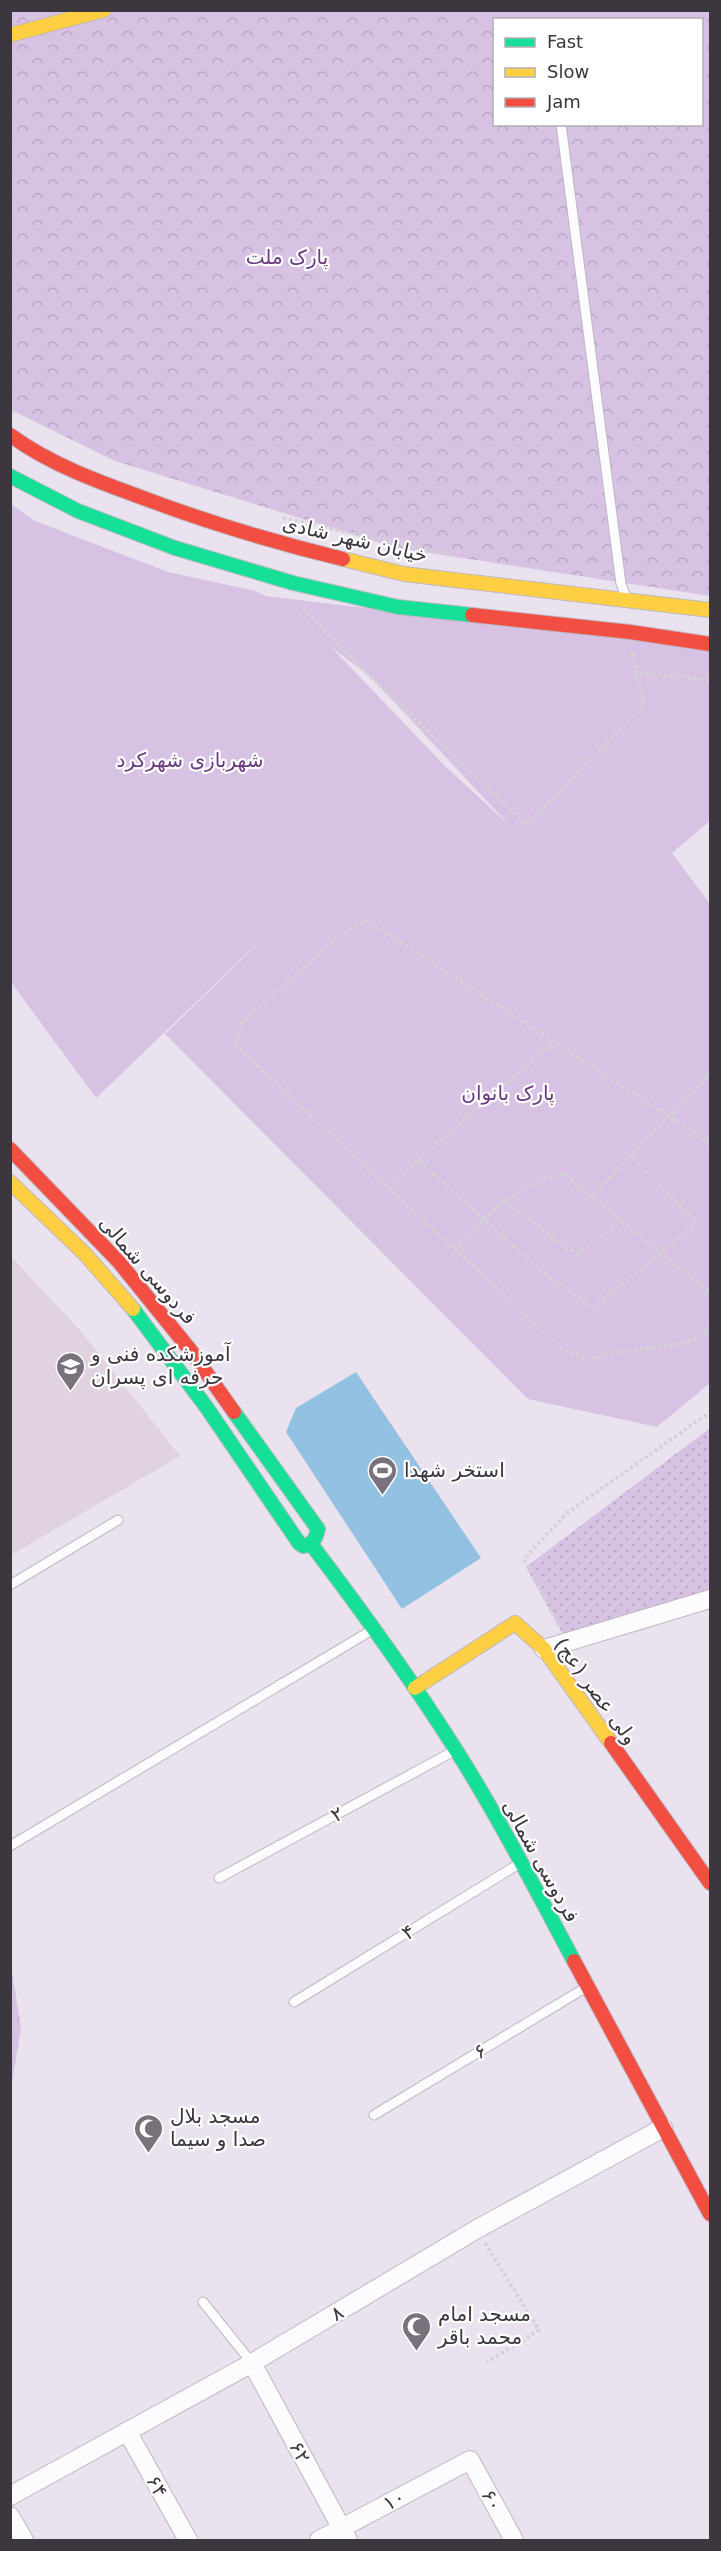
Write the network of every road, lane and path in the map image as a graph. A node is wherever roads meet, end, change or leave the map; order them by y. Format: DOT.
graph roads {
  1 [pos="104,10"];
  2 [pos="10,35"];
  3 [pos="561,126"];
  4 [pos="10,406"];
  5 [pos="24,424"];
  6 [pos="10,435"];
  7 [pos="10,476"];
  8 [pos="279,517"];
  9 [pos="462,557"];
  10 [pos="627,600"];
  11 [pos="298,604"];
  12 [pos="711,610"];
  13 [pos="630,632"];
  14 [pos="711,644"];
  15 [pos="636,673"];
  16 [pos="711,680"];
  17 [pos="554,1042"];
  18 [pos="711,1074"];
  19 [pos="670,1117"];
  20 [pos="711,1143"];
  21 [pos="10,1149"];
  22 [pos="632,1156"];
  23 [pos="418,1160"];
  24 [pos="10,1182"];
  25 [pos="390,1189"];
  26 [pos="592,1196"];
  27 [pos="504,1200"];
  28 [pos="484,1220"];
  29 [pos="622,1221"];
  30 [pos="455,1250"];
  31 [pos="663,1252"];
  32 [pos="711,1293"];
  33 [pos="711,1328"];
  34 [pos="711,1412"];
  35 [pos="118,1521"];
  36 [pos="311,1544"];
  37 [pos="10,1585"];
  38 [pos="711,1599"];
  39 [pos="375,1628"];
  40 [pos="560,1629"];
  41 [pos="544,1649"];
  42 [pos="415,1688"];
  43 [pos="456,1750"];
  44 [pos="10,1846"];
  45 [pos="522,1862"];
  46 [pos="219,1878"];
  47 [pos="711,1882"];
  48 [pos="587,1988"];
  49 [pos="294,2002"];
  50 [pos="374,2115"];
  51 [pos="663,2128"];
  52 [pos="711,2214"];
  53 [pos="477,2229"];
  54 [pos="203,2302"];
  55 [pos="487,2362"];
  56 [pos="252,2363"];
  57 [pos="127,2431"];
  58 [pos="470,2460"];
  59 [pos="10,2496"];
  60 [pos="10,2516"];
  61 [pos="344,2534"];
  62 [pos="24,2541"];
  63 [pos="188,2541"];
  64 [pos="319,2541"];
  65 [pos="514,2541"];
  1 -- 2 [label="main road"];
  3 -- 10 [label="lane"];
  4 -- 5 [label="path"];
  6 -- 10 [label="main road, خیابان شهر شادی"];
  7 -- 13 [label="main road"];
  8 -- 9 [label="path"];
  10 -- 12 [label="main road, خیابان شهر شادی"];
  11 -- 15 [label="path"];
  13 -- 14 [label="main road"];
  13 -- 15 [label="path"];
  15 -- 16 [label="path"];
  17 -- 19 [label="path"];
  17 -- 23 [label="path"];
  17 -- 25 [label="path"];
  18 -- 19 [label="path"];
  19 -- 20 [label="path"];
  19 -- 22 [label="path"];
  21 -- 36 [label="main road, فردوسی شمالی"];
  22 -- 26 [label="path"];
  22 -- 31 [label="path"];
  23 -- 25 [label="path"];
  23 -- 28 [label="path"];
  24 -- 36 [label="main road, فردوسی شمالی"];
  25 -- 30 [label="path"];
  26 -- 27 [label="path"];
  26 -- 29 [label="path"];
  27 -- 28 [label="path"];
  27 -- 29 [label="path"];
  28 -- 30 [label="path"];
  28 -- 31 [label="path"];
  29 -- 31 [label="path"];
  30 -- 33 [label="path"];
  31 -- 32 [label="path"];
  34 -- 40 [label="path"];
  35 -- 37 [label="lane"];
  36 -- 39 [label="main road, فردوسی شمالی"];
  38 -- 41 [label="street"];
  39 -- 42 [label="main road, فردوسی شمالی"];
  39 -- 44 [label="lane"];
  41 -- 42 [label="main road, ولی عصر (عج)"];
  41 -- 47 [label="main road, ولی عصر (عج)"];
  42 -- 43 [label="main road, فردوسی شمالی"];
  43 -- 45 [label="main road, فردوسی شمالی"];
  43 -- 46 [label="lane, ۲"];
  45 -- 48 [label="main road, فردوسی شمالی"];
  45 -- 49 [label="lane, ۴"];
  48 -- 50 [label="lane, ۶"];
  48 -- 51 [label="main road, فردوسی شمالی"];
  51 -- 52 [label="main road, فردوسی شمالی"];
  51 -- 53 [label="street, ۸"];
  53 -- 55 [label="path"];
  53 -- 56 [label="street, ۸"];
  54 -- 56 [label="lane"];
  56 -- 57 [label="street, ۸"];
  56 -- 61 [label="street, ۶۲"];
  57 -- 59 [label="street, ۸"];
  57 -- 63 [label="street, ۶۴"];
  58 -- 61 [label="street, ۱۰"];
  58 -- 65 [label="street, ۶۰"];
  60 -- 62 [label="street"];
  61 -- 64 [label="street, ۱۰"];
}
